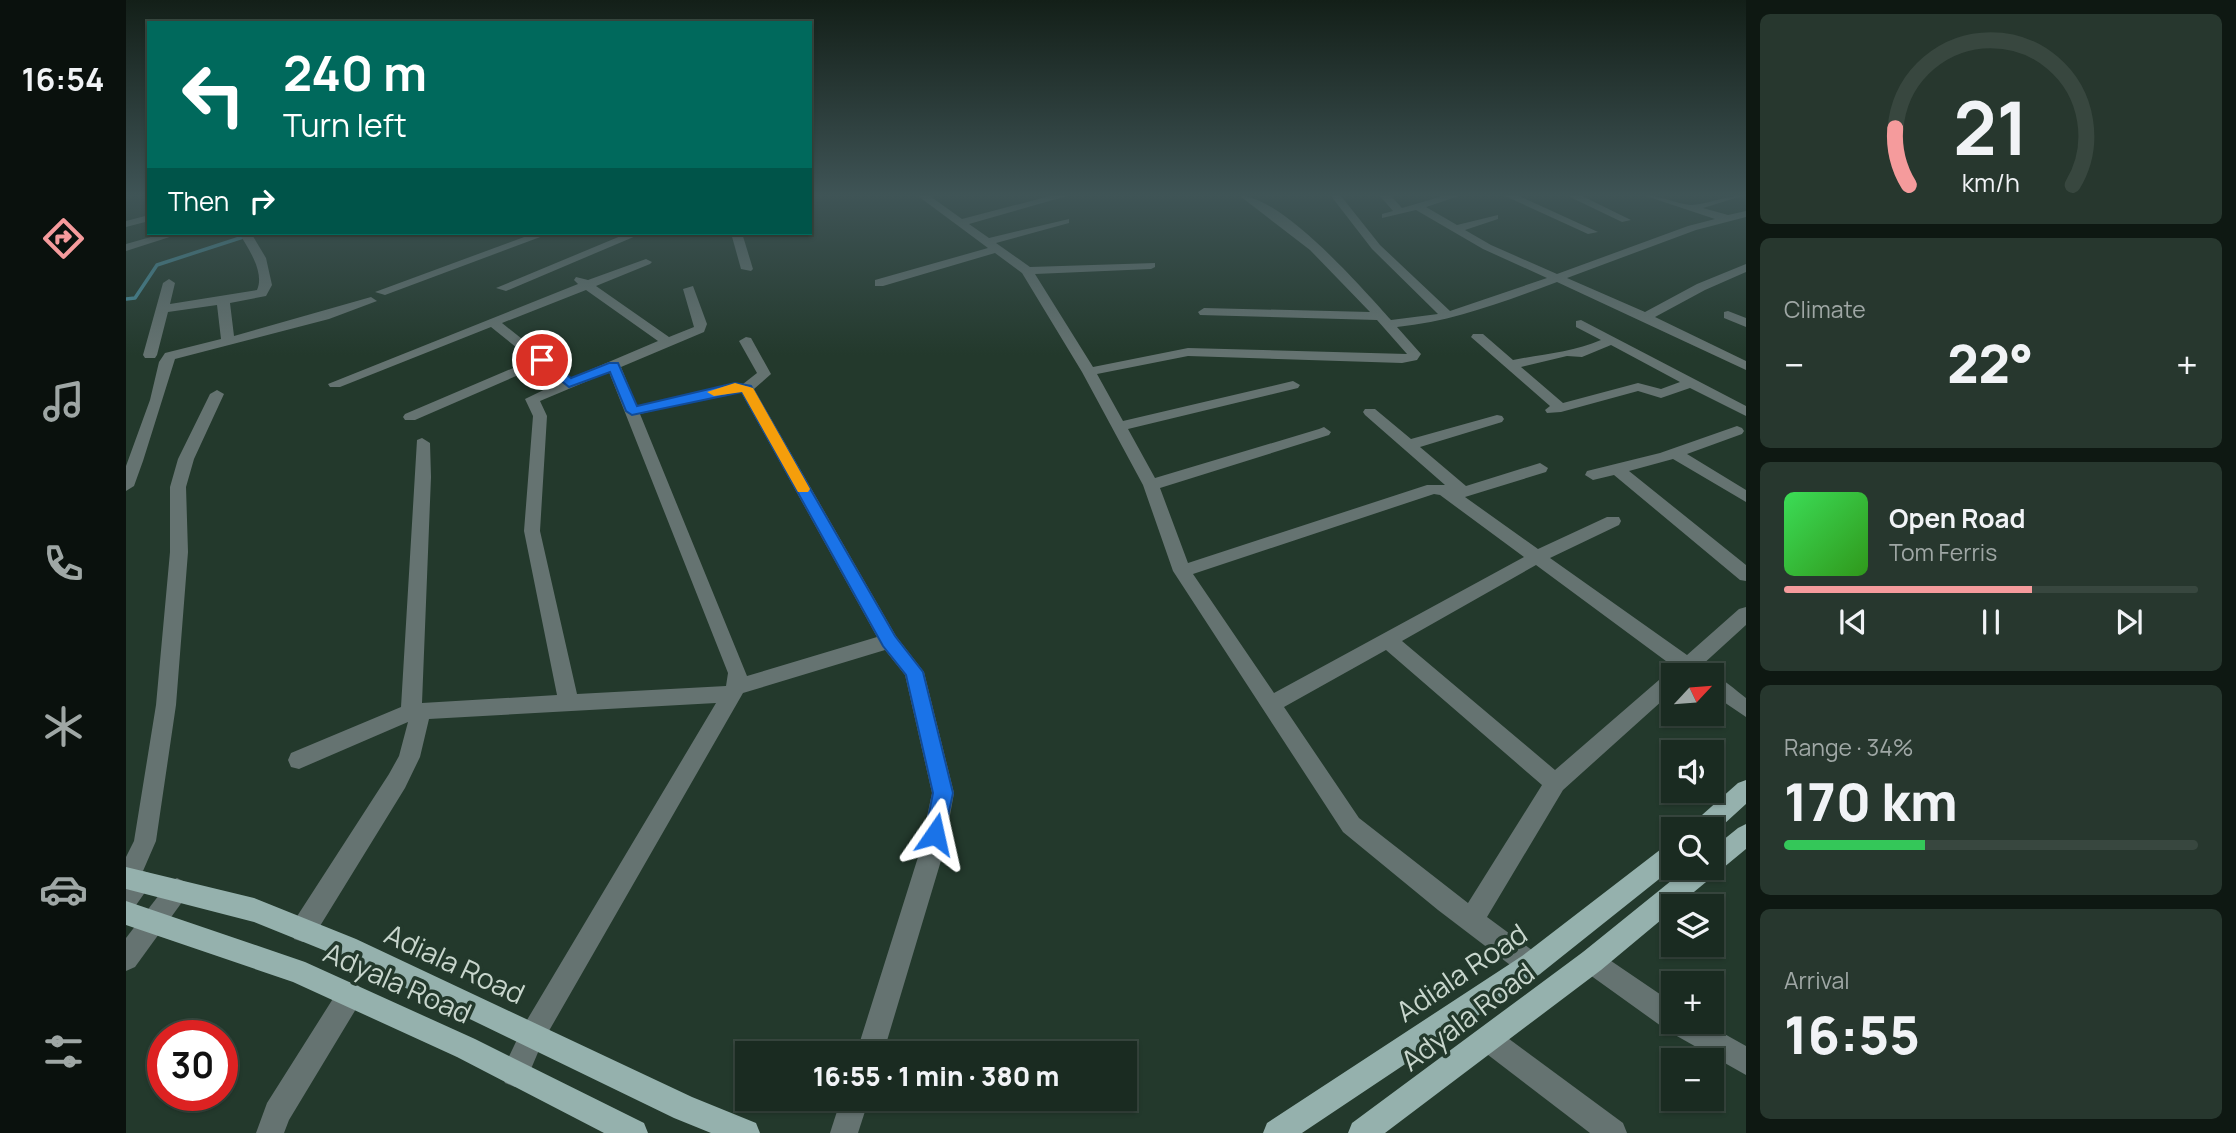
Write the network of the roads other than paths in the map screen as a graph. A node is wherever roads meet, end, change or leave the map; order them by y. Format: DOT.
graph roads {
  1 [pos="255,249"];
  2 [pos="503,249"];
  3 [pos="628,249"];
  4 [pos="741,249"];
  5 [pos="980,249"];
  6 [pos="997,249"];
  7 [pos="1315,249"];
  8 [pos="1378,249"];
  9 [pos="1491,249"];
  10 [pos="1634,249"];
  11 [pos="1151,265"];
  12 [pos="560,266"];
  13 [pos="1746,268"];
  14 [pos="747,269"];
  15 [pos="1027,271"];
  16 [pos="1727,276"];
  17 [pos="1553,278"];
  18 [pos="169,283"];
  19 [pos="878,283"];
  20 [pos="1746,283"];
  21 [pos="587,284"];
  22 [pos="502,288"];
  23 [pos="689,289"];
  24 [pos="223,300"];
  25 [pos="164,309"];
  26 [pos="1204,312"];
  27 [pos="1728,315"];
  28 [pos="1448,316"];
  29 [pos="1645,317"];
  30 [pos="1384,320"];
  31 [pos="493,321"];
  32 [pos="1746,323"];
  33 [pos="1581,324"];
  34 [pos="1478,337"];
  35 [pos="228,340"];
  36 [pos="1612,340"];
  37 [pos="746,341"];
  38 [pos="668,342"];
  39 [pos="150,355"];
  40 [pos="542,360"];
  41 [pos="1510,365"];
  42 [pos="614,366"];
  43 [pos="1746,366"];
  44 [pos="1089,372"];
  45 [pos="569,383"];
  46 [pos="1691,383"];
  47 [pos="335,384"];
  48 [pos="1293,385"];
  49 [pos="746,388"];
  50 [pos="217,394"];
  51 [pos="632,411"];
  52 [pos="1370,412"];
  53 [pos="1746,412"];
  54 [pos="410,417"];
  55 [pos="1497,419"];
  56 [pos="1120,426"];
  57 [pos="1737,431"];
  58 [pos="1324,432"];
  59 [pos="422,443"];
  60 [pos="1409,445"];
  61 [pos="143,446"];
  62 [pos="126,450"];
  63 [pos="1675,453"];
  64 [pos="1540,468"];
  65 [pos="1617,469"];
  66 [pos="1593,475"];
  67 [pos="1150,485"];
  68 [pos="126,486"];
  69 [pos="1459,494"];
  70 [pos="1746,496"];
  71 [pos="1613,521"];
  72 [pos="1537,557"];
  73 [pos="1182,571"];
  74 [pos="1746,575"];
  75 [pos="1746,614"];
  76 [pos="1388,640"];
  77 [pos="889,641"];
  78 [pos="1671,663"];
  79 [pos="1696,663"];
  80 [pos="734,690"];
  81 [pos="1724,692"];
  82 [pos="1661,694"];
  83 [pos="569,703"];
  84 [pos="1270,705"];
  85 [pos="1746,709"];
  86 [pos="416,712"];
  87 [pos="299,760"];
  88 [pos="1555,783"];
  89 [pos="1746,790"];
  90 [pos="1716,817"];
  91 [pos="1746,835"];
  92 [pos="1724,853"];
  93 [pos="1661,863"];
  94 [pos="1690,880"];
  95 [pos="130,884"];
  96 [pos="177,890"];
  97 [pos="126,913"];
  98 [pos="154,921"];
  99 [pos="1471,921"];
  100 [pos="303,930"];
  101 [pos="126,958"];
  102 [pos="1592,961"];
  103 [pos="1531,965"];
  104 [pos="350,995"];
  105 [pos="1661,1011"];
  106 [pos="533,1034"];
  107 [pos="1698,1034"];
  108 [pos="1488,1039"];
  109 [pos="873,1041"];
  110 [pos="1746,1061"];
  111 [pos="515,1073"];
  112 [pos="851,1111"];
  113 [pos="1365,1132"];
  114 [pos="270,1133"];
  115 [pos="634,1133"];
  116 [pos="746,1133"];
  117 [pos="844,1133"];
  118 [pos="1277,1133"];
  119 [pos="1613,1133"];
  1 -- 24 [label="street"];
  2 -- 35 [label="street"];
  3 -- 12 [label="street"];
  3 -- 21 [label="street"];
  4 -- 14 [label="street"];
  5 -- 19 [label="street"];
  6 -- 15 [label="street"];
  7 -- 30 [label="street"];
  8 -- 28 [label="street"];
  9 -- 17 [label="street"];
  10 -- 17 [label="street"];
  11 -- 15 [label="street"];
  12 -- 21 [label="street"];
  12 -- 22 [label="street"];
  13 -- 16 [label="street"];
  15 -- 44 [label="street"];
  16 -- 20 [label="street"];
  16 -- 29 [label="street"];
  17 -- 28 [label="street"];
  17 -- 29 [label="street"];
  18 -- 25 [label="street"];
  21 -- 31 [label="street"];
  21 -- 38 [label="street"];
  23 -- 38 [label="street"];
  24 -- 25 [label="street"];
  24 -- 35 [label="street"];
  25 -- 39 [label="street"];
  26 -- 30 [label="street"];
  27 -- 32 [label="street"];
  28 -- 30 [label="street"];
  29 -- 43 [label="street"];
  30 -- 44 [label="street"];
  31 -- 40 [label="street"];
  31 -- 47 [label="street"];
  33 -- 36 [label="street"];
  34 -- 41 [label="street"];
  35 -- 61 [label="street"];
  36 -- 41 [label="street"];
  36 -- 46 [label="street"];
  37 -- 49 [label="street"];
  38 -- 42 [label="street"];
  40 -- 45 [label="street"];
  40 -- 54 [label="street"];
  41 -- 46 [label="street"];
  42 -- 45 [label="street"];
  42 -- 51 [label="street"];
  44 -- 56 [label="street"];
  45 -- 83 [label="street"];
  46 -- 53 [label="street"];
  48 -- 56 [label="street"];
  49 -- 51 [label="street"];
  49 -- 77 [label="street"];
  50 -- 95 [label="street"];
  51 -- 80 [label="street"];
  52 -- 60 [label="street"];
  55 -- 60 [label="street"];
  56 -- 67 [label="street"];
  57 -- 63 [label="street"];
  58 -- 67 [label="street"];
  59 -- 86 [label="street"];
  60 -- 69 [label="street"];
  61 -- 62 [label="street"];
  61 -- 68 [label="street"];
  63 -- 65 [label="street"];
  63 -- 70 [label="street"];
  64 -- 69 [label="street"];
  65 -- 66 [label="street"];
  65 -- 74 [label="street"];
  67 -- 73 [label="street"];
  69 -- 72 [label="street"];
  69 -- 73 [label="street"];
  71 -- 72 [label="street"];
  72 -- 76 [label="street"];
  72 -- 78 [label="street"];
  73 -- 84 [label="street"];
  75 -- 79 [label="street"];
  76 -- 84 [label="street"];
  76 -- 88 [label="street"];
  77 -- 80 [label="street"];
  77 -- 109 [label="street"];
  80 -- 83 [label="street"];
  80 -- 106 [label="street"];
  81 -- 85 [label="street"];
  82 -- 88 [label="street"];
  83 -- 86 [label="street"];
  84 -- 99 [label="street"];
  86 -- 87 [label="street"];
  86 -- 100 [label="street"];
  88 -- 99 [label="street"];
  89 -- 90 [label="main road"];
  91 -- 92 [label="main road"];
  93 -- 103 [label="main road, Adiala Road"];
  94 -- 102 [label="main road, Adyala Road"];
  95 -- 96 [label="main road, Adiala Road"];
  96 -- 98 [label="street"];
  96 -- 100 [label="main road, Adiala Road"];
  97 -- 98 [label="main road, Adyala Road"];
  98 -- 101 [label="street"];
  98 -- 104 [label="main road, Adyala Road"];
  99 -- 103 [label="street"];
  100 -- 106 [label="main road, Adiala Road"];
  102 -- 105 [label="street"];
  102 -- 108 [label="main road, Adyala Road"];
  103 -- 118 [label="main road, Adiala Road"];
  104 -- 111 [label="main road, Adyala Road"];
  104 -- 114 [label="street"];
  106 -- 111 [label="street"];
  106 -- 116 [label="main road, Adiala Road"];
  107 -- 110 [label="street"];
  108 -- 113 [label="main road, Adyala Road"];
  108 -- 119 [label="street"];
  111 -- 115 [label="main road, Adyala Road"];
  112 -- 117 [label="street"];
}
